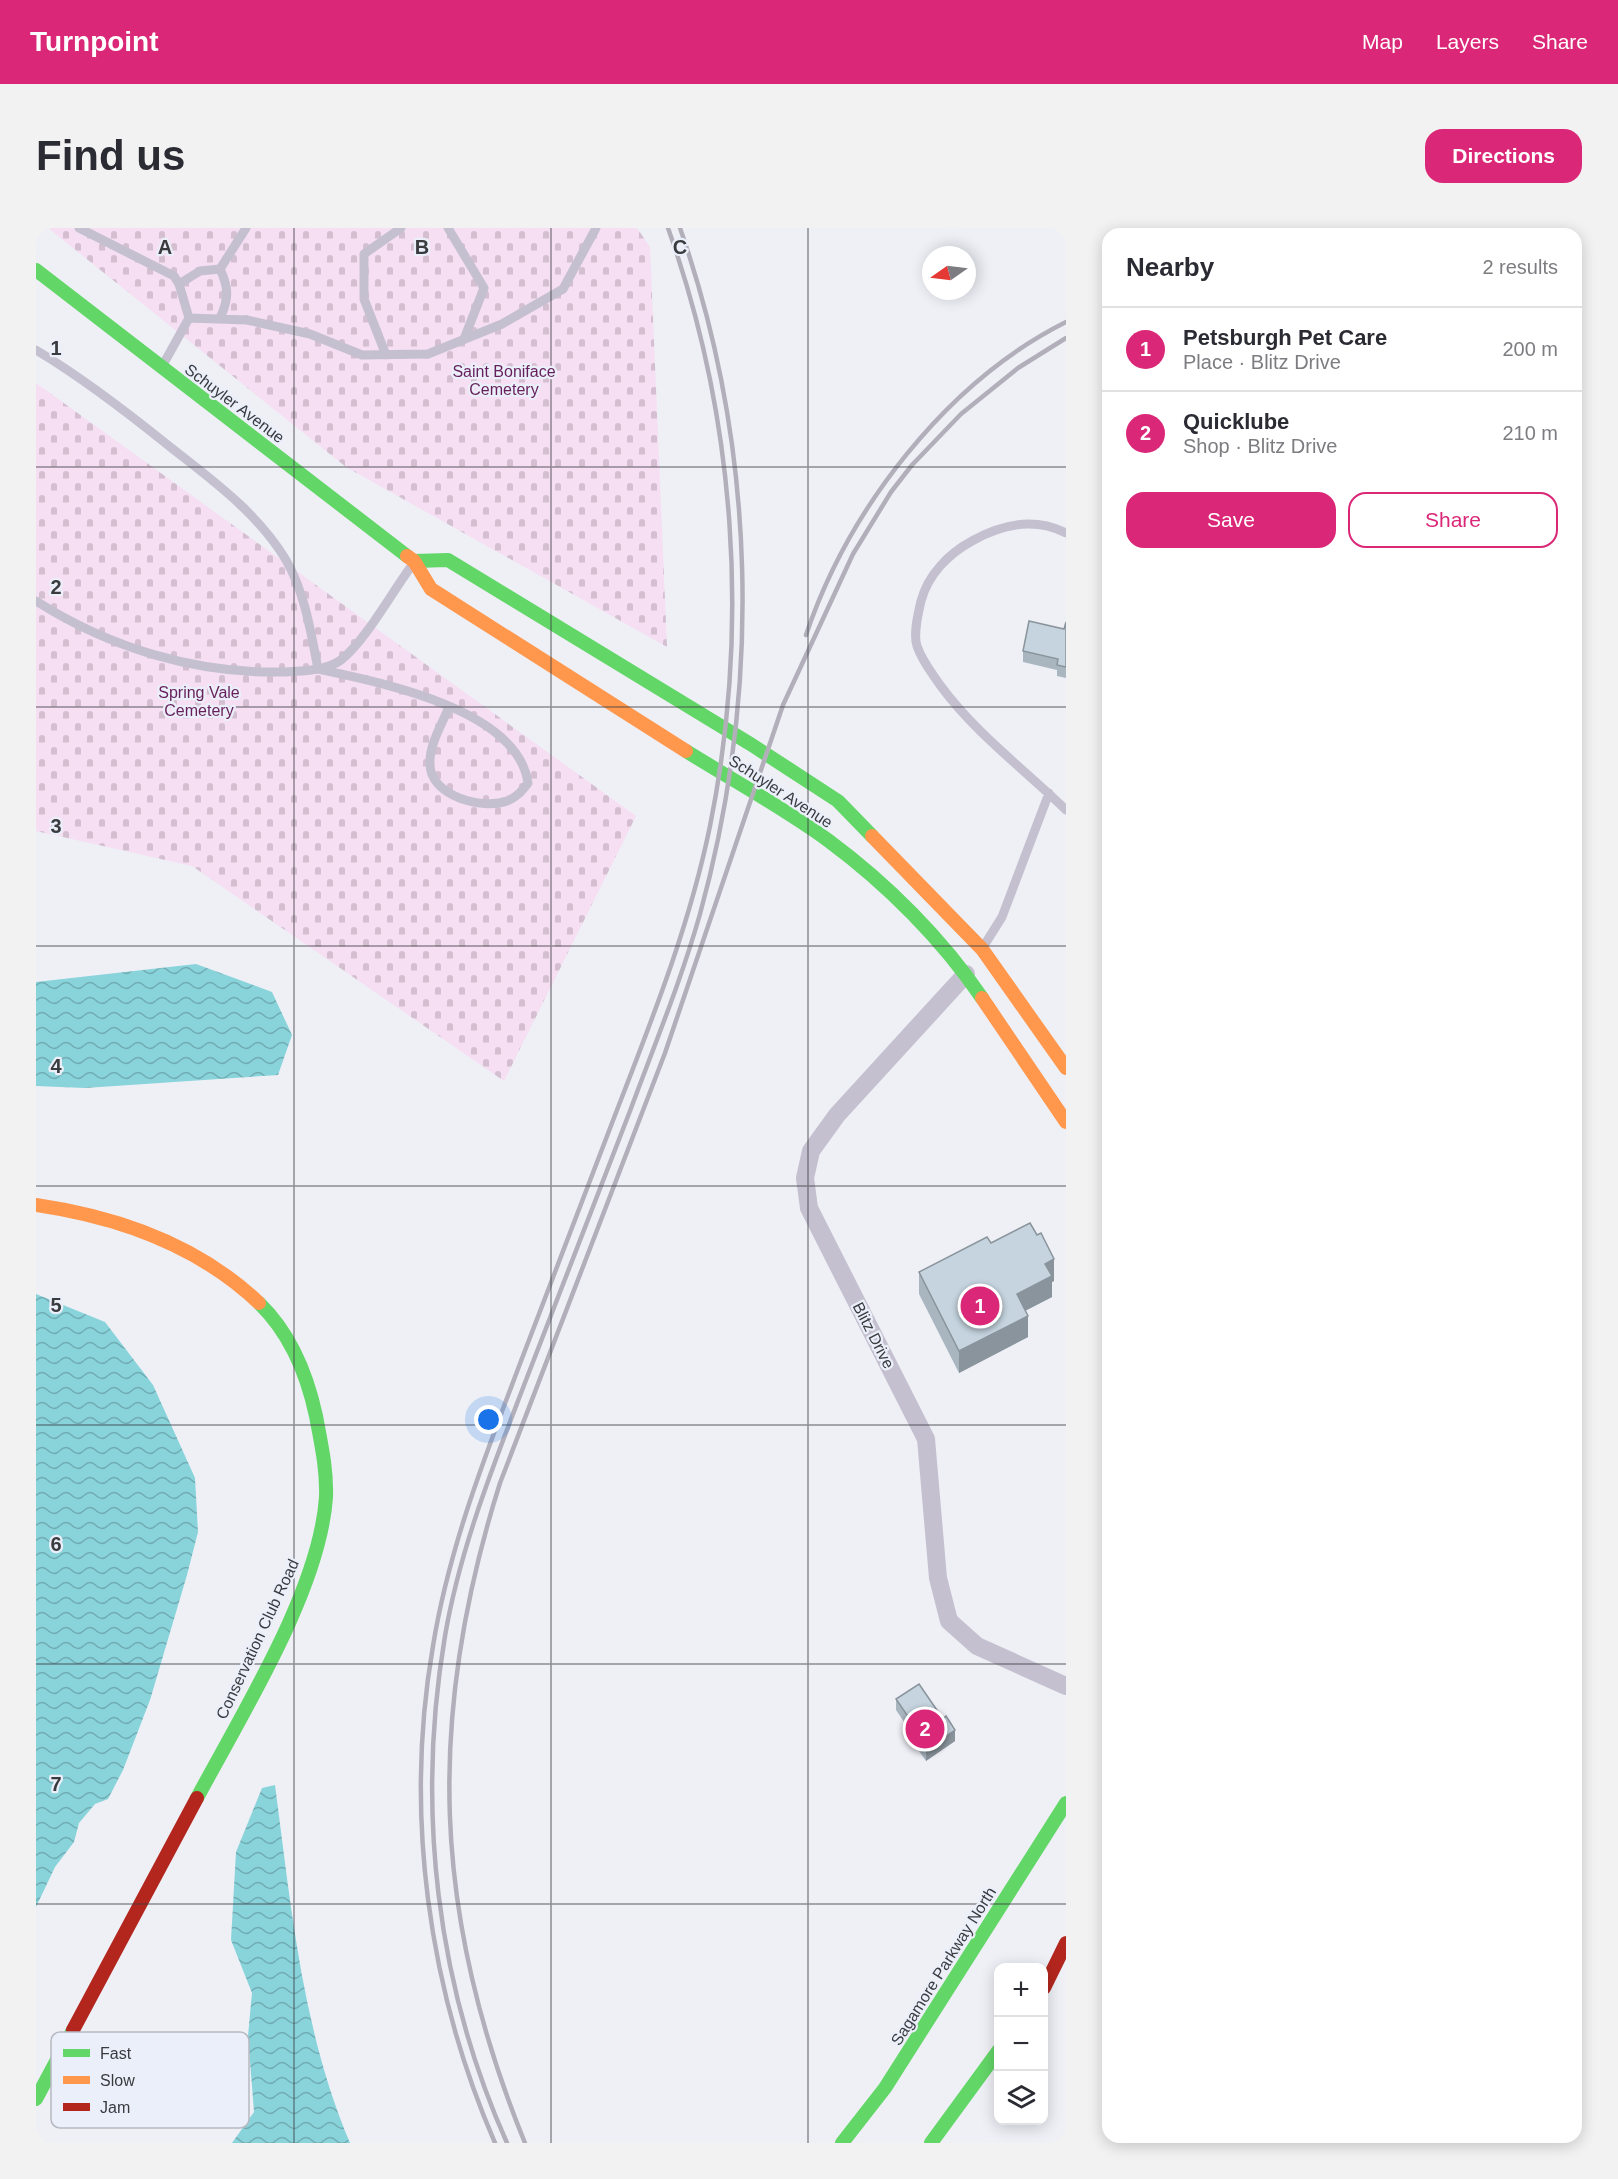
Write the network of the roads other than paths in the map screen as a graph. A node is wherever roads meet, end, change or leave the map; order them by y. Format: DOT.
graph roads {
  1 [pos="246,228"];
  2 [pos="401,228"];
  3 [pos="448,228"];
  4 [pos="596,228"];
  5 [pos="84,229"];
  6 [pos="220,269"];
  7 [pos="36,270"];
  8 [pos="179,284"];
  9 [pos="189,318"];
  10 [pos="220,318"];
  11 [pos="464,339"];
  12 [pos="36,350"];
  13 [pos="386,355"];
  14 [pos="162,368"];
  15 [pos="1066,533"];
  16 [pos="414,561"];
  17 [pos="36,601"];
  18 [pos="318,669"];
  19 [pos="448,707"];
  20 [pos="1049,793"];
  21 [pos="1066,810"];
  22 [pos="974,961"];
  23 [pos="1066,1068"];
  24 [pos="1066,1122"];
  25 [pos="36,1205"];
  26 [pos="1066,1686"];
  27 [pos="1066,1803"];
  28 [pos="1066,1943"];
  29 [pos="1048,1980"];
  30 [pos="72,2032"];
  31 [pos="994,2057"];
  32 [pos="51,2071"];
  33 [pos="36,2099"];
  34 [pos="842,2143"];
  35 [pos="932,2143"];
  1 -- 6 [label="lane"];
  2 -- 13 [label="lane"];
  3 -- 11 [label="lane"];
  4 -- 11 [label="lane"];
  5 -- 8 [label="lane"];
  6 -- 8 [label="lane"];
  6 -- 10 [label="lane"];
  7 -- 14 [label="main road, Schuyler Avenue"];
  8 -- 9 [label="lane"];
  9 -- 10 [label="lane"];
  9 -- 14 [label="lane"];
  10 -- 13 [label="lane"];
  11 -- 13 [label="lane"];
  12 -- 18 [label="lane"];
  14 -- 16 [label="main road, Schuyler Avenue"];
  15 -- 20 [label="lane"];
  16 -- 18 [label="lane"];
  16 -- 22 [label="main road, Schuyler Avenue"];
  16 -- 22 [label="main road, Schuyler Avenue"];
  17 -- 18 [label="lane"];
  18 -- 19 [label="lane"];
  19 -- 19 [label="lane"];
  20 -- 21 [label="lane"];
  20 -- 22 [label="lane"];
  22 -- 23 [label="main road, Schuyler Avenue"];
  22 -- 24 [label="main road, Schuyler Avenue"];
  22 -- 26 [label="street, Blitz Drive"];
  25 -- 30 [label="main road, Conservation Club Road"];
  27 -- 34 [label="main road, Sagamore Parkway North"];
  28 -- 29 [label="main road"];
  31 -- 35 [label="main road"];
  32 -- 33 [label="main road, Conservation Club Road"];
}
